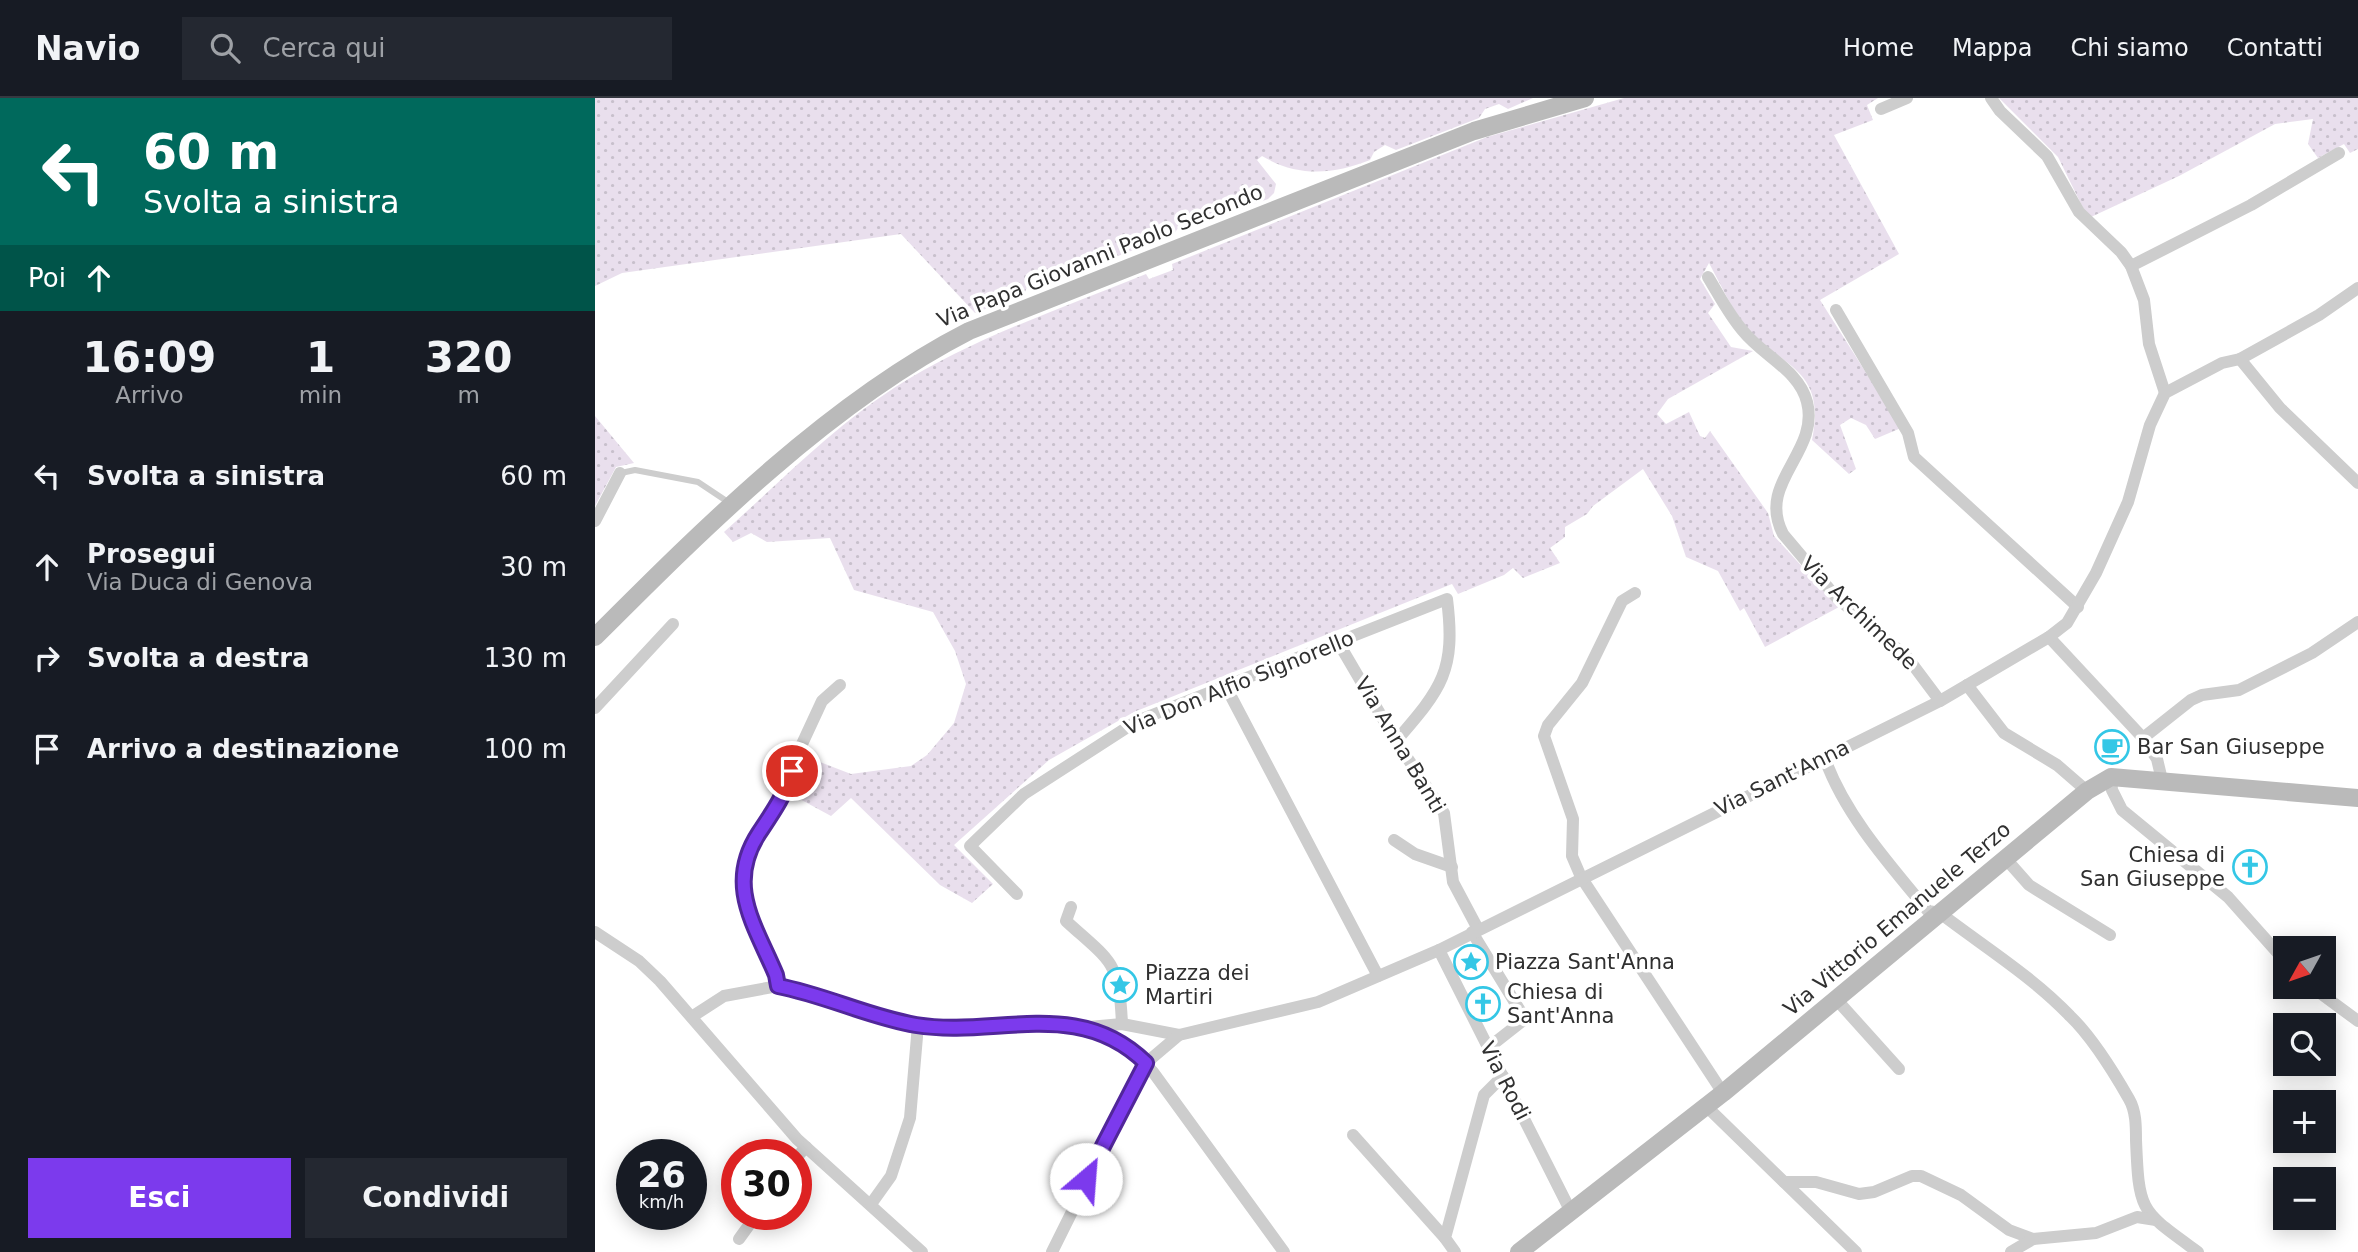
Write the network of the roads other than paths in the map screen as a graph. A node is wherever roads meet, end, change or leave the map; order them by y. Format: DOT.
graph roads {
  1 [pos="1585,98"];
  2 [pos="1907,98"];
  3 [pos="1991,98"];
  4 [pos="1881,109"];
  5 [pos="2339,153"];
  6 [pos="2131,266"];
  7 [pos="1708,276"];
  8 [pos="2358,288"];
  9 [pos="1836,310"];
  10 [pos="2240,359"];
  11 [pos="2165,393"];
  12 [pos="620,473"];
  13 [pos="2358,483"];
  14 [pos="733,506"];
  15 [pos="595,520"];
  16 [pos="1635,593"];
  17 [pos="2078,607"];
  18 [pos="2358,622"];
  19 [pos="673,624"];
  20 [pos="595,637"];
  21 [pos="2049,638"];
  22 [pos="1338,642"];
  23 [pos="840,685"];
  24 [pos="1225,685"];
  25 [pos="1967,685"];
  26 [pos="1940,701"];
  27 [pos="595,708"];
  28 [pos="2143,738"];
  29 [pos="1396,741"];
  30 [pos="1825,759"];
  31 [pos="2111,777"];
  32 [pos="2162,780"];
  33 [pos="2087,791"];
  34 [pos="2358,798"];
  35 [pos="1394,840"];
  36 [pos="2006,859"];
  37 [pos="1451,861"];
  38 [pos="1581,877"];
  39 [pos="1017,894"];
  40 [pos="1071,907"];
  41 [pos="1940,913"];
  42 [pos="1475,930"];
  43 [pos="595,932"];
  44 [pos="2110,935"];
  45 [pos="2273,948"];
  46 [pos="1439,950"];
  47 [pos="1378,976"];
  48 [pos="778,986"];
  49 [pos="1836,999"];
  50 [pos="2328,999"];
  51 [pos="693,1016"];
  52 [pos="2358,1021"];
  53 [pos="1122,1024"];
  54 [pos="918,1025"];
  55 [pos="1081,1028"];
  56 [pos="1179,1035"];
  57 [pos="1488,1048"];
  58 [pos="1149,1067"];
  59 [pos="1899,1069"];
  60 [pos="1503,1076"];
  61 [pos="1723,1093"];
  62 [pos="1706,1107"];
  63 [pos="1353,1135"];
  64 [pos="799,1139"];
  65 [pos="812,1152"];
  66 [pos="1784,1182"];
  67 [pos="871,1203"];
  68 [pos="1571,1212"];
  69 [pos="2156,1220"];
  70 [pos="745,1230"];
  71 [pos="1445,1238"];
  72 [pos="739,1239"];
  73 [pos="2033,1239"];
  74 [pos="1532,1248"];
  75 [pos="2195,1251"];
  76 [pos="922,1252"];
  77 [pos="1052,1252"];
  78 [pos="1284,1252"];
  79 [pos="1455,1252"];
  80 [pos="1856,1252"];
  81 [pos="2011,1252"];
  1 -- 14 [label="main road, Via Papa Giovanni Paolo Secondo"];
  2 -- 4 [label="street"];
  3 -- 6 [label="street"];
  5 -- 6 [label="street"];
  6 -- 11 [label="street"];
  7 -- 26 [label="street, Via Archimede"];
  8 -- 10 [label="street"];
  9 -- 17 [label="street"];
  10 -- 11 [label="street"];
  10 -- 13 [label="street"];
  11 -- 17 [label="street, Via Sant'Anna"];
  12 -- 14 [label="lane"];
  12 -- 15 [label="street"];
  14 -- 20 [label="main road, Via Papa Giovanni Paolo Secondo"];
  16 -- 38 [label="street"];
  17 -- 21 [label="street, Via Sant'Anna"];
  18 -- 28 [label="street"];
  19 -- 27 [label="street"];
  21 -- 25 [label="street, Via Sant'Anna"];
  21 -- 28 [label="street"];
  22 -- 24 [label="street, Via Don Alfio Signorello"];
  22 -- 29 [label="street, Via Anna Banti"];
  22 -- 29 [label="street, Via Don Alfio Signorello"];
  23 -- 48 [label="street"];
  24 -- 39 [label="street, Via Don Alfio Signorello"];
  24 -- 47 [label="street"];
  25 -- 26 [label="street, Via Sant'Anna"];
  25 -- 33 [label="street"];
  26 -- 30 [label="street, Via Sant'Anna"];
  28 -- 32 [label="street"];
  29 -- 37 [label="street, Via Anna Banti"];
  30 -- 38 [label="street, Via Sant'Anna"];
  30 -- 41 [label="street"];
  31 -- 32 [label="main road"];
  31 -- 33 [label="main road, Via Vittorio Emanuele Terzo"];
  31 -- 45 [label="street"];
  32 -- 34 [label="main road"];
  33 -- 36 [label="main road, Via Vittorio Emanuele Terzo"];
  35 -- 37 [label="street"];
  36 -- 41 [label="main road, Via Vittorio Emanuele Terzo"];
  36 -- 44 [label="street"];
  37 -- 42 [label="street, Via Anna Banti"];
  38 -- 42 [label="street, Via Sant'Anna"];
  38 -- 61 [label="street"];
  40 -- 53 [label="street"];
  41 -- 49 [label="main road, Via Vittorio Emanuele Terzo"];
  41 -- 69 [label="street"];
  42 -- 46 [label="street, Via Sant'Anna"];
  42 -- 57 [label="street, Via Anna Banti"];
  43 -- 51 [label="street"];
  46 -- 47 [label="street, Via Sant'Anna"];
  46 -- 57 [label="street, Via Rodi"];
  47 -- 56 [label="street, Via Sant'Anna"];
  48 -- 51 [label="street"];
  48 -- 54 [label="street"];
  49 -- 59 [label="street"];
  49 -- 61 [label="main road, Via Vittorio Emanuele Terzo"];
  50 -- 52 [label="street"];
  51 -- 64 [label="street"];
  53 -- 55 [label="street"];
  53 -- 56 [label="street"];
  54 -- 55 [label="street"];
  54 -- 67 [label="street"];
  55 -- 58 [label="street"];
  56 -- 58 [label="street"];
  57 -- 60 [label="street, Via Rodi"];
  58 -- 77 [label="street"];
  58 -- 78 [label="street"];
  60 -- 68 [label="street, Via Rodi"];
  60 -- 71 [label="street"];
  61 -- 62 [label="main road, Via Vittorio Emanuele Terzo"];
  62 -- 66 [label="street"];
  62 -- 68 [label="main road, Via Vittorio Emanuele Terzo"];
  63 -- 71 [label="street"];
  65 -- 67 [label="street"];
  66 -- 73 [label="street"];
  66 -- 80 [label="street"];
  67 -- 76 [label="street"];
  68 -- 74 [label="main road, Via Vittorio Emanuele Terzo"];
  69 -- 73 [label="street"];
  69 -- 75 [label="street"];
  70 -- 72 [label="street"];
  71 -- 79 [label="street"];
  73 -- 81 [label="street"];
}
